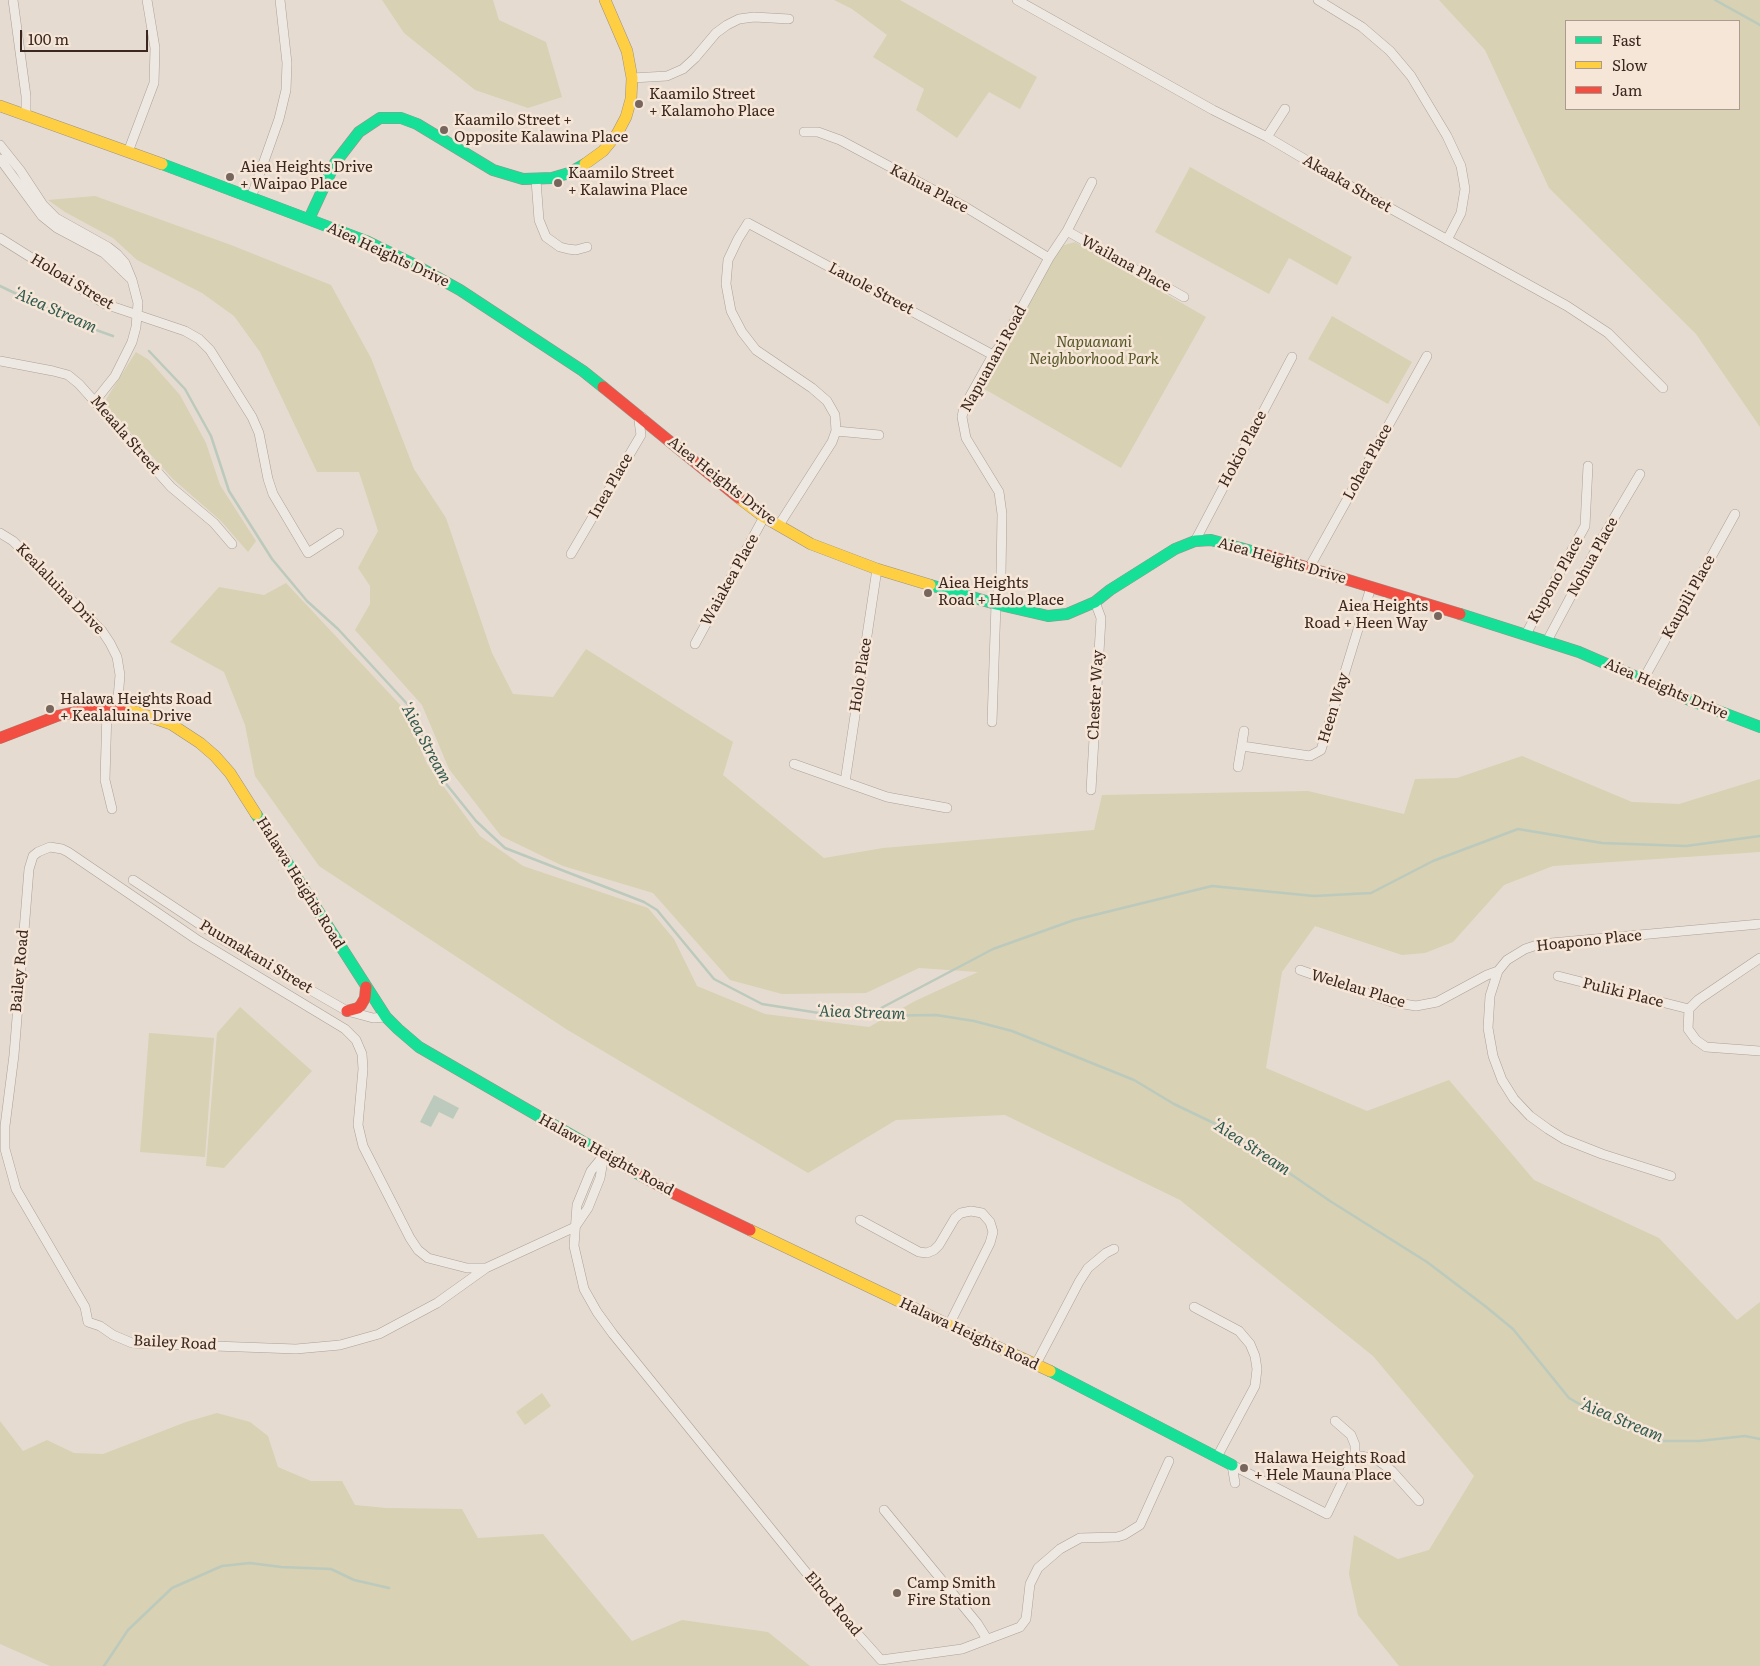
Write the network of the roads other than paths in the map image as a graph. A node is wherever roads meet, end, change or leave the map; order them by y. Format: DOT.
graph roads {
  1 [pos="13,0"];
  2 [pos="147,0"];
  3 [pos="280,0"];
  4 [pos="605,0"];
  5 [pos="1016,0"];
  6 [pos="1318,0"];
  7 [pos="789,19"];
  8 [pos="632,78"];
  9 [pos="0,106"];
  10 [pos="1285,109"];
  11 [pos="26,115"];
  12 [pos="804,132"];
  13 [pos="1267,137"];
  14 [pos="0,145"];
  15 [pos="128,152"];
  16 [pos="0,159"];
  17 [pos="536,180"];
  18 [pos="1092,182"];
  19 [pos="251,198"];
  20 [pos="309,219"];
  21 [pos="1067,231"];
  22 [pos="0,238"];
  23 [pos="1447,240"];
  24 [pos="586,247"];
  25 [pos="1049,258"];
  26 [pos="132,280"];
  27 [pos="1184,297"];
  28 [pos="138,316"];
  29 [pos="993,355"];
  30 [pos="1427,356"];
  31 [pos="1292,357"];
  32 [pos="0,361"];
  33 [pos="1664,388"];
  34 [pos="95,401"];
  35 [pos="642,417"];
  36 [pos="836,431"];
  37 [pos="880,435"];
  38 [pos="1588,466"];
  39 [pos="1640,474"];
  40 [pos="1735,514"];
  41 [pos="764,517"];
  42 [pos="779,525"];
  43 [pos="0,533"];
  44 [pos="340,533"];
  45 [pos="1195,541"];
  46 [pos="232,544"];
  47 [pos="571,554"];
  48 [pos="1309,568"];
  49 [pos="877,569"];
  50 [pos="1371,587"];
  51 [pos="1095,602"];
  52 [pos="996,604"];
  53 [pos="1526,634"];
  54 [pos="1547,641"];
  55 [pos="694,644"];
  56 [pos="1643,680"];
  57 [pos="112,710"];
  58 [pos="992,722"];
  59 [pos="1760,727"];
  60 [pos="1244,731"];
  61 [pos="0,738"];
  62 [pos="1242,746"];
  63 [pos="794,764"];
  64 [pos="1238,767"];
  65 [pos="845,782"];
  66 [pos="1091,790"];
  67 [pos="947,808"];
  68 [pos="112,809"];
  69 [pos="133,880"];
  70 [pos="1760,924"];
  71 [pos="1760,958"];
  72 [pos="1300,970"];
  73 [pos="1498,971"];
  74 [pos="1558,976"];
  75 [pos="366,987"];
  76 [pos="1689,1009"];
  77 [pos="347,1011"];
  78 [pos="386,1017"];
  79 [pos="1760,1052"];
  80 [pos="604,1155"];
  81 [pos="1671,1176"];
  82 [pos="860,1220"];
  83 [pos="575,1226"];
  84 [pos="1114,1249"];
  85 [pos="486,1268"];
  86 [pos="1194,1308"];
  87 [pos="949,1325"];
  88 [pos="1036,1364"];
  89 [pos="1336,1421"];
  90 [pos="1355,1456"];
  91 [pos="1217,1457"];
  92 [pos="1169,1461"];
  93 [pos="1232,1465"];
  94 [pos="1235,1483"];
  95 [pos="1419,1501"];
  96 [pos="884,1510"];
  97 [pos="987,1640"];
  1 -- 11 [label="street"];
  2 -- 15 [label="street"];
  3 -- 19 [label="street"];
  4 -- 8 [label="street"];
  5 -- 13 [label="street, Akaaka Street"];
  6 -- 23 [label="street"];
  7 -- 8 [label="street"];
  8 -- 17 [label="street"];
  9 -- 11 [label="street, Aiea Heights Drive"];
  10 -- 13 [label="street"];
  11 -- 15 [label="street, Aiea Heights Drive"];
  12 -- 25 [label="street, Kahua Place"];
  13 -- 23 [label="street, Akaaka Street"];
  14 -- 26 [label="street"];
  15 -- 19 [label="street, Aiea Heights Drive"];
  16 -- 26 [label="street"];
  17 -- 20 [label="street"];
  17 -- 24 [label="street"];
  18 -- 21 [label="street, Napuanani Road"];
  19 -- 20 [label="street, Aiea Heights Drive"];
  20 -- 35 [label="street, Aiea Heights Drive"];
  21 -- 25 [label="street, Napuanani Road"];
  21 -- 27 [label="street, Wailana Place"];
  22 -- 28 [label="street, Holoai Street"];
  23 -- 33 [label="street, Akaaka Street"];
  25 -- 29 [label="street, Napuanani Road"];
  26 -- 28 [label="street"];
  28 -- 34 [label="street"];
  28 -- 44 [label="street, Holoai Street"];
  29 -- 36 [label="street, Lauole Street"];
  29 -- 52 [label="street, Napuanani Road"];
  30 -- 48 [label="street, Lohea Place"];
  31 -- 45 [label="street, Hokio Place"];
  32 -- 34 [label="street, Meaala Street"];
  34 -- 46 [label="street, Meaala Street"];
  35 -- 41 [label="street, Aiea Heights Drive"];
  35 -- 47 [label="street, Inea Place"];
  36 -- 37 [label="street"];
  36 -- 42 [label="street"];
  38 -- 53 [label="street, Kupono Place"];
  39 -- 54 [label="street, Nohua Place"];
  40 -- 56 [label="street, Kaupili Place"];
  41 -- 42 [label="street, Aiea Heights Drive"];
  41 -- 55 [label="street, Waiakea Place"];
  42 -- 49 [label="street, Aiea Heights Drive"];
  43 -- 57 [label="street, Kealaluina Drive"];
  45 -- 48 [label="street, Aiea Heights Drive"];
  45 -- 51 [label="street, Aiea Heights Drive"];
  48 -- 50 [label="street, Aiea Heights Drive"];
  49 -- 52 [label="street, Aiea Heights Drive"];
  49 -- 65 [label="street, Holo Place"];
  50 -- 53 [label="street, Aiea Heights Drive"];
  50 -- 62 [label="street, Heen Way"];
  51 -- 52 [label="street, Aiea Heights Drive"];
  51 -- 66 [label="street, Chester Way"];
  52 -- 58 [label="street, Napuanani Road"];
  53 -- 54 [label="street, Aiea Heights Drive"];
  54 -- 56 [label="street, Aiea Heights Drive"];
  56 -- 59 [label="street, Aiea Heights Drive"];
  57 -- 61 [label="street, Halawa Heights Road"];
  57 -- 68 [label="street, Kealaluina Drive"];
  57 -- 75 [label="street, Halawa Heights Road"];
  60 -- 62 [label="street"];
  62 -- 64 [label="street"];
  63 -- 65 [label="street"];
  65 -- 67 [label="street"];
  69 -- 77 [label="street, Puumakani Street"];
  70 -- 73 [label="street, Hoapono Place"];
  71 -- 76 [label="street"];
  72 -- 73 [label="street, Welelau Place"];
  73 -- 81 [label="street, Hoapono Place"];
  74 -- 76 [label="street, Puliki Place"];
  75 -- 77 [label="street"];
  75 -- 78 [label="street, Halawa Heights Road"];
  76 -- 79 [label="street"];
  77 -- 78 [label="street, Puumakani Street"];
  78 -- 80 [label="street, Halawa Heights Road"];
  80 -- 83 [label="street"];
  80 -- 87 [label="street, Halawa Heights Road"];
  82 -- 87 [label="street"];
  83 -- 85 [label="street, Bailey Road"];
  83 -- 97 [label="street, Elrod Road"];
  84 -- 88 [label="street"];
  85 -- 85 [label="street, Bailey Road"];
  86 -- 91 [label="street"];
  87 -- 88 [label="street, Halawa Heights Road"];
  88 -- 91 [label="street, Halawa Heights Road"];
  89 -- 90 [label="street"];
  90 -- 93 [label="street, Halawa Heights Road"];
  90 -- 95 [label="street"];
  91 -- 93 [label="street, Halawa Heights Road"];
  92 -- 97 [label="street, Elrod Road"];
  93 -- 94 [label="street"];
  96 -- 97 [label="street"];
}
